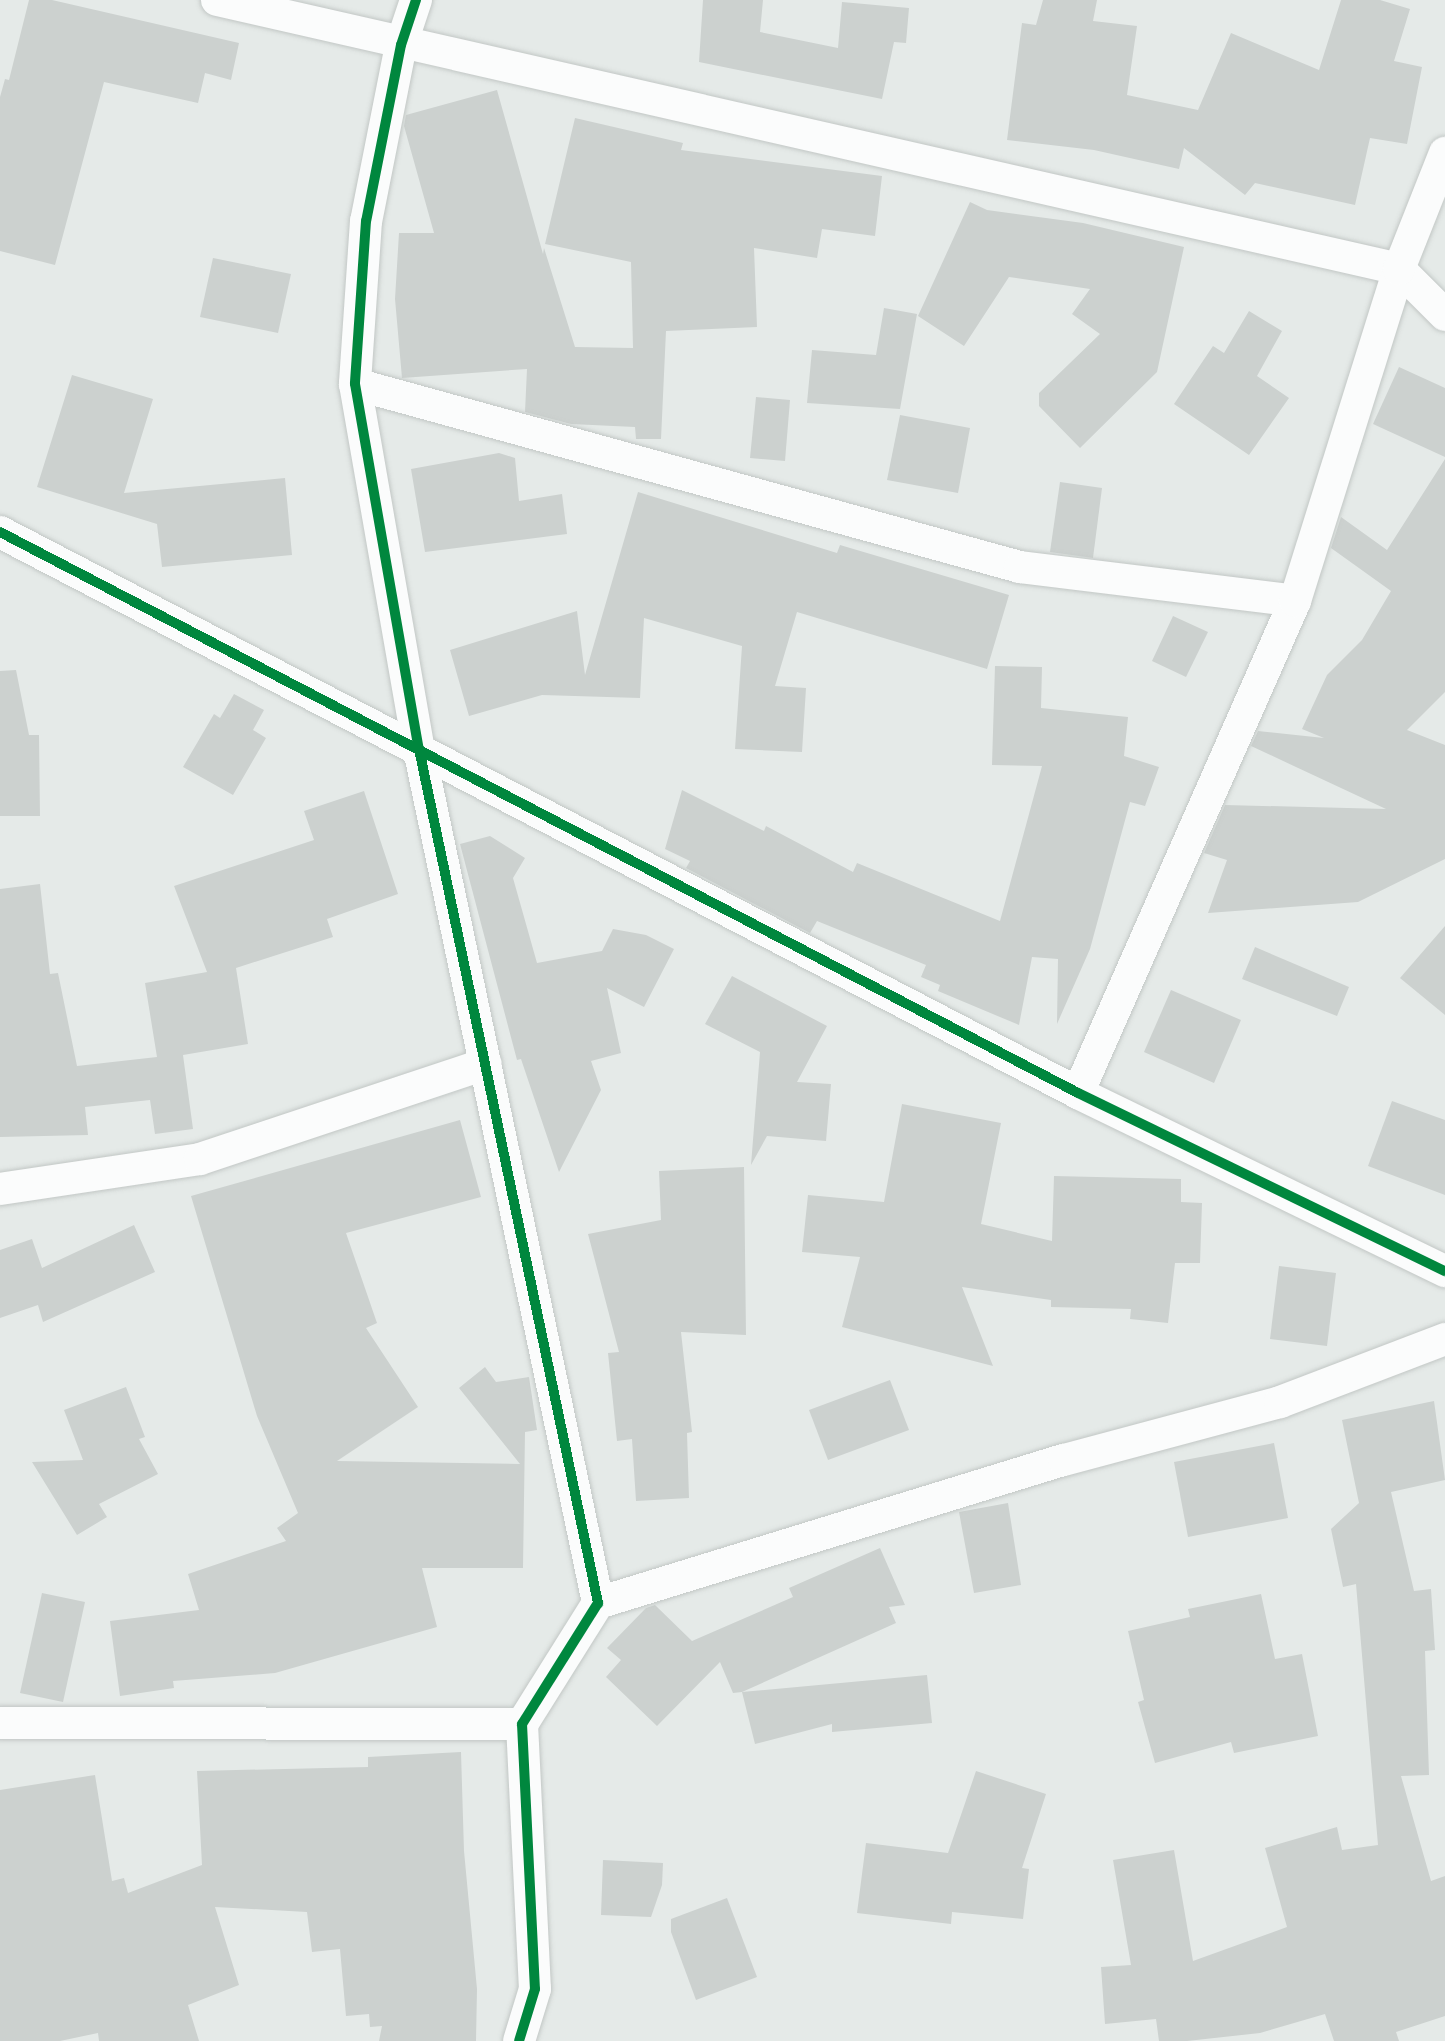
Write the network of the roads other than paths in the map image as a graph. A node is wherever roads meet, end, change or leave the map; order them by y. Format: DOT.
graph roads {
  1 [pos="217,0"];
  2 [pos="416,0"];
  3 [pos="401,45"];
  4 [pos="1445,153"];
  5 [pos="1399,269"];
  6 [pos="1445,315"];
  7 [pos="355,384"];
  8 [pos="0,532"];
  9 [pos="1295,601"];
  10 [pos="419,749"];
  11 [pos="486,1064"];
  12 [pos="1078,1093"];
  13 [pos="0,1189"];
  14 [pos="1445,1271"];
  15 [pos="1445,1339"];
  16 [pos="598,1603"];
  17 [pos="0,1723"];
  18 [pos="522,1724"];
  19 [pos="519,2041"];
  1 -- 3 [label="street"];
  2 -- 3 [label="street"];
  3 -- 5 [label="street"];
  3 -- 7 [label="street"];
  4 -- 5 [label="street"];
  5 -- 6 [label="street"];
  5 -- 9 [label="street"];
  7 -- 9 [label="street"];
  7 -- 10 [label="street"];
  8 -- 10 [label="street"];
  9 -- 12 [label="street"];
  10 -- 11 [label="street"];
  10 -- 12 [label="street"];
  11 -- 13 [label="street"];
  11 -- 16 [label="street"];
  12 -- 14 [label="street"];
  15 -- 16 [label="street"];
  16 -- 18 [label="street"];
  17 -- 18 [label="street"];
  18 -- 19 [label="street"];
}
